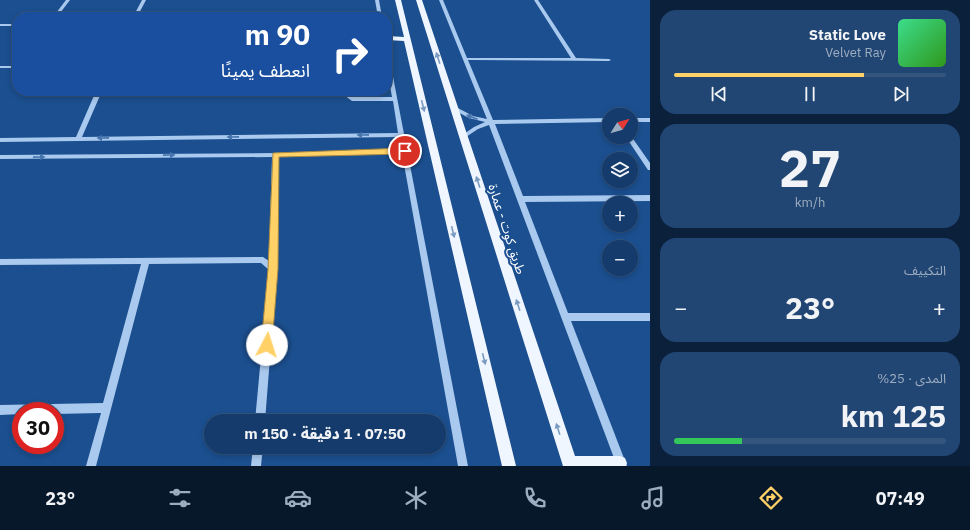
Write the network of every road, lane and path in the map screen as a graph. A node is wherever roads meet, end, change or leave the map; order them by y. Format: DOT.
graph roads {
  1 [pos="68,0"];
  2 [pos="144,0"];
  3 [pos="377,0"];
  4 [pos="398,0"];
  5 [pos="419,0"];
  6 [pos="441,0"];
  7 [pos="536,0"];
  8 [pos="59,12"];
  9 [pos="138,12"];
  10 [pos="379,12"];
  11 [pos="0,25"];
  12 [pos="12,25"];
  13 [pos="392,38"];
  14 [pos="407,39"];
  15 [pos="465,59"];
  16 [pos="575,60"];
  17 [pos="609,60"];
  18 [pos="12,66"];
  19 [pos="0,67"];
  20 [pos="392,84"];
  21 [pos="97,96"];
  22 [pos="348,96"];
  23 [pos="395,99"];
  24 [pos="454,108"];
  25 [pos="602,120"];
  26 [pos="638,120"];
  27 [pos="650,120"];
  28 [pos="491,122"];
  29 [pos="402,135"];
  30 [pos="464,136"];
  31 [pos="78,139"];
  32 [pos="0,140"];
  33 [pos="634,144"];
  34 [pos="405,151"];
  35 [pos="275,155"];
  36 [pos="0,157"];
  37 [pos="650,168"];
  38 [pos="650,198"];
  39 [pos="520,199"];
  40 [pos="146,261"];
  41 [pos="0,262"];
  42 [pos="273,269"];
  43 [pos="650,317"];
  44 [pos="565,318"];
  45 [pos="106,408"];
  46 [pos="0,410"];
  47 [pos="261,414"];
  48 [pos="257,454"];
  49 [pos="570,464"];
  50 [pos="621,465"];
  51 [pos="91,466"];
  52 [pos="256,466"];
  53 [pos="463,466"];
  54 [pos="510,466"];
  1 -- 8 [label="street"];
  2 -- 9 [label="street"];
  3 -- 10 [label="street"];
  4 -- 14 [label="main road"];
  24 -- 5 [label="main road, طريق كوت - عمارة, one-way"];
  6 -- 15 [label="street"];
  7 -- 16 [label="street"];
  11 -- 12 [label="street"];
  13 -- 14 [label="main road"];
  14 -- 54 [label="main road, one-way"];
  15 -- 16 [label="street"];
  15 -- 28 [label="street"];
  16 -- 17 [label="street"];
  18 -- 19 [label="street"];
  20 -- 23 [label="street"];
  21 -- 31 [label="street"];
  22 -- 23 [label="street"];
  23 -- 29 [label="street"];
  28 -- 24 [label="street, one-way"];
  24 -- 30 [label="main road, طريق كوت - عمارة"];
  25 -- 28 [label="street"];
  26 -- 27 [label="street"];
  28 -- 30 [label="street"];
  28 -- 39 [label="street"];
  29 -- 31 [label="street, one-way"];
  29 -- 34 [label="street"];
  49 -- 30 [label="main road, طريق كوت - عمارة, one-way"];
  31 -- 32 [label="street"];
  33 -- 37 [label="street"];
  34 -- 35 [label="street"];
  34 -- 53 [label="street"];
  36 -- 35 [label="street, one-way"];
  35 -- 42 [label="street"];
  38 -- 39 [label="street"];
  39 -- 44 [label="street"];
  40 -- 41 [label="street"];
  40 -- 42 [label="street"];
  40 -- 45 [label="street"];
  42 -- 47 [label="street"];
  43 -- 44 [label="street"];
  44 -- 50 [label="street"];
  45 -- 46 [label="street"];
  45 -- 51 [label="street"];
  48 -- 52 [label="street"];
  49 -- 50 [label="main road"];
}
